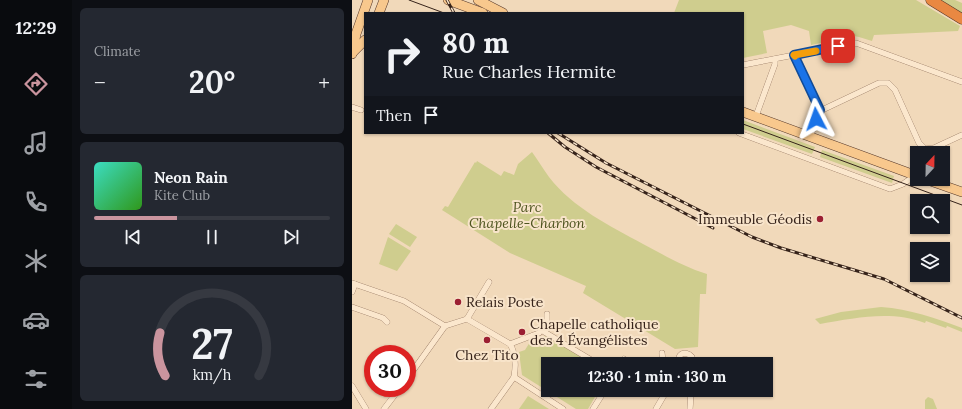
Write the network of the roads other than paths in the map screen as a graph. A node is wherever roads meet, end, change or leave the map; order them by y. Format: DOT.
graph roads {
  1 [pos="368,0"];
  2 [pos="384,0"];
  3 [pos="448,0"];
  4 [pos="478,0"];
  5 [pos="931,0"];
  6 [pos="379,12"];
  7 [pos="480,12"];
  8 [pos="501,12"];
  9 [pos="962,19"];
  10 [pos="364,41"];
  11 [pos="352,54"];
  12 [pos="794,55"];
  13 [pos="775,59"];
  14 [pos="744,66"];
  15 [pos="962,82"];
  16 [pos="352,107"];
  17 [pos="361,110"];
  18 [pos="820,110"];
  19 [pos="744,112"];
  20 [pos="756,116"];
  21 [pos="743,134"];
  22 [pos="962,135"];
  23 [pos="810,137"];
  24 [pos="921,146"];
  25 [pos="938,146"];
  26 [pos="910,172"];
  27 [pos="910,179"];
  28 [pos="945,186"];
  29 [pos="962,192"];
  30 [pos="489,282"];
  31 [pos="353,284"];
  32 [pos="352,292"];
  33 [pos="352,307"];
  34 [pos="547,314"];
  35 [pos="467,319"];
  36 [pos="387,322"];
  37 [pos="445,326"];
  38 [pos="541,330"];
  39 [pos="510,344"];
  40 [pos="662,353"];
  41 [pos="586,357"];
  42 [pos="662,357"];
  43 [pos="679,357"];
  44 [pos="692,357"];
  45 [pos="416,366"];
  46 [pos="514,377"];
  47 [pos="352,386"];
  48 [pos="393,397"];
  49 [pos="601,397"];
  50 [pos="663,397"];
  51 [pos="691,397"];
  52 [pos="366,409"];
  53 [pos="384,409"];
  54 [pos="491,409"];
  55 [pos="563,409"];
  56 [pos="593,409"];
  57 [pos="656,409"];
  58 [pos="690,409"];
  1 -- 11 [label="main road"];
  2 -- 6 [label="main road"];
  3 -- 7 [label="main road"];
  4 -- 8 [label="main road"];
  5 -- 9 [label="highway"];
  10 -- 11 [label="main road"];
  12 -- 13 [label="street"];
  12 -- 15 [label="street"];
  12 -- 18 [label="street"];
  13 -- 14 [label="street"];
  13 -- 20 [label="street"];
  16 -- 17 [label="street"];
  18 -- 23 [label="street"];
  18 -- 24 [label="street"];
  19 -- 20 [label="main road"];
  20 -- 23 [label="main road"];
  21 -- 27 [label="street"];
  22 -- 25 [label="street"];
  23 -- 26 [label="main road"];
  28 -- 29 [label="main road"];
  30 -- 35 [label="street"];
  31 -- 32 [label="street"];
  31 -- 37 [label="street"];
  33 -- 36 [label="street"];
  34 -- 38 [label="street"];
  35 -- 37 [label="street"];
  35 -- 39 [label="street"];
  37 -- 45 [label="street"];
  38 -- 39 [label="street"];
  38 -- 41 [label="street"];
  39 -- 46 [label="street"];
  40 -- 42 [label="street"];
  43 -- 44 [label="street"];
  46 -- 54 [label="street"];
  46 -- 55 [label="street"];
  47 -- 52 [label="street"];
  48 -- 53 [label="street"];
  49 -- 56 [label="street"];
  50 -- 57 [label="street"];
  51 -- 58 [label="street"];
}
